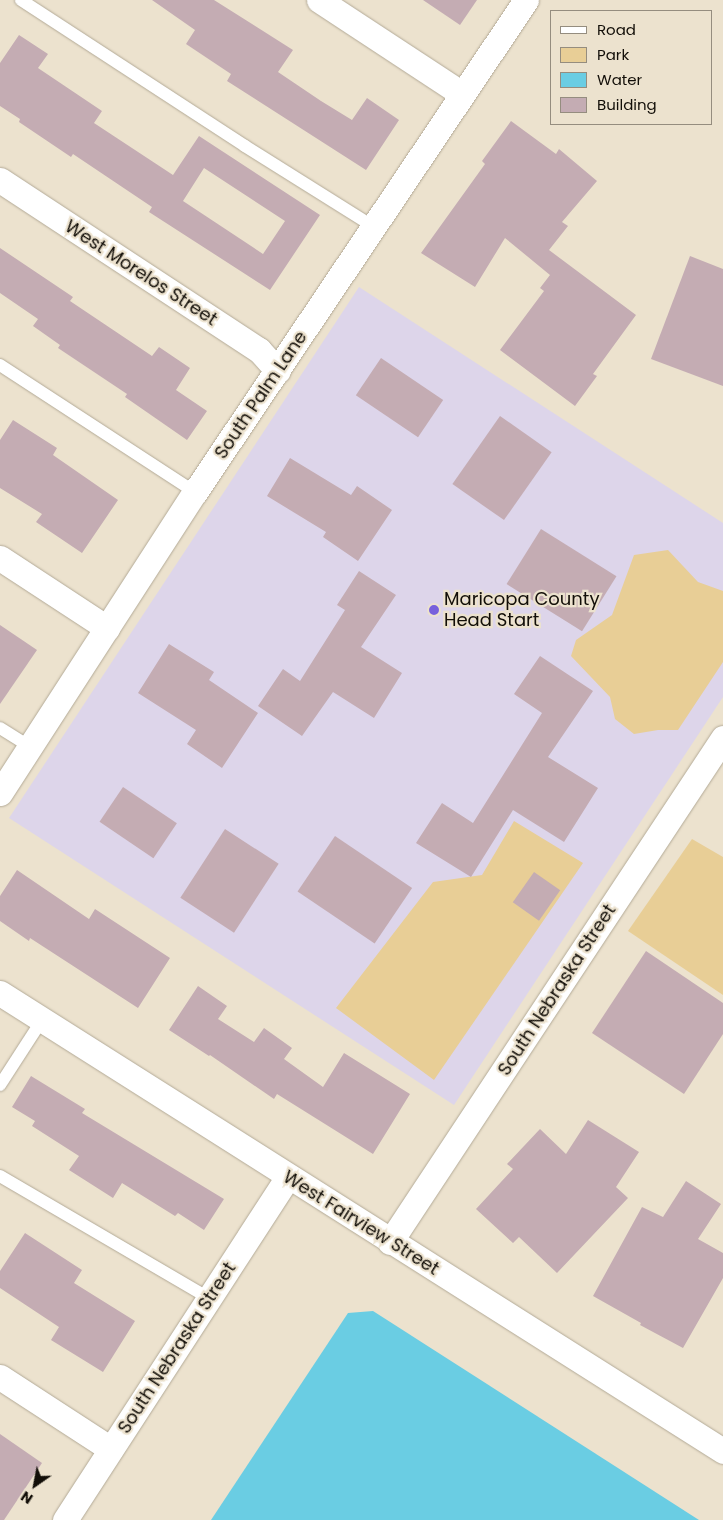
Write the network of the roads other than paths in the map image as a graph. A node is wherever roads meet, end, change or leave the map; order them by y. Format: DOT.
graph roads {
  1 [pos="21,0"];
  2 [pos="319,0"];
  3 [pos="526,0"];
  4 [pos="462,94"];
  5 [pos="0,180"];
  6 [pos="374,227"];
  7 [pos="0,365"];
  8 [pos="278,371"];
  9 [pos="195,492"];
  10 [pos="0,558"];
  11 [pos="107,628"];
  12 [pos="0,728"];
  13 [pos="723,738"];
  14 [pos="30,747"];
  15 [pos="0,793"];
  16 [pos="0,993"];
  17 [pos="42,1020"];
  18 [pos="0,1085"];
  19 [pos="0,1176"];
  20 [pos="288,1177"];
  21 [pos="390,1242"];
  22 [pos="209,1298"];
  23 [pos="0,1377"];
  24 [pos="111,1449"];
  25 [pos="723,1451"];
  26 [pos="65,1520"];
  1 -- 6 [label="lane"];
  2 -- 4 [label="street"];
  3 -- 4 [label="street, South Palm Lane"];
  4 -- 6 [label="street, South Palm Lane"];
  5 -- 8 [label="street, West Morelos Street"];
  6 -- 8 [label="street, South Palm Lane"];
  7 -- 9 [label="lane"];
  8 -- 9 [label="street, South Palm Lane"];
  9 -- 11 [label="street, South Palm Lane"];
  10 -- 11 [label="street"];
  11 -- 14 [label="street, South Palm Lane"];
  12 -- 14 [label="lane"];
  13 -- 21 [label="street, South Nebraska Street"];
  14 -- 15 [label="street, South Palm Lane"];
  16 -- 17 [label="street, West Fairview Street"];
  17 -- 18 [label="lane"];
  17 -- 20 [label="street, West Fairview Street"];
  19 -- 22 [label="lane"];
  20 -- 21 [label="street, West Fairview Street"];
  20 -- 22 [label="street, South Nebraska Street"];
  21 -- 25 [label="street, West Fairview Street"];
  22 -- 24 [label="street, South Nebraska Street"];
  23 -- 24 [label="street"];
  24 -- 26 [label="street, South Nebraska Street"];
}
